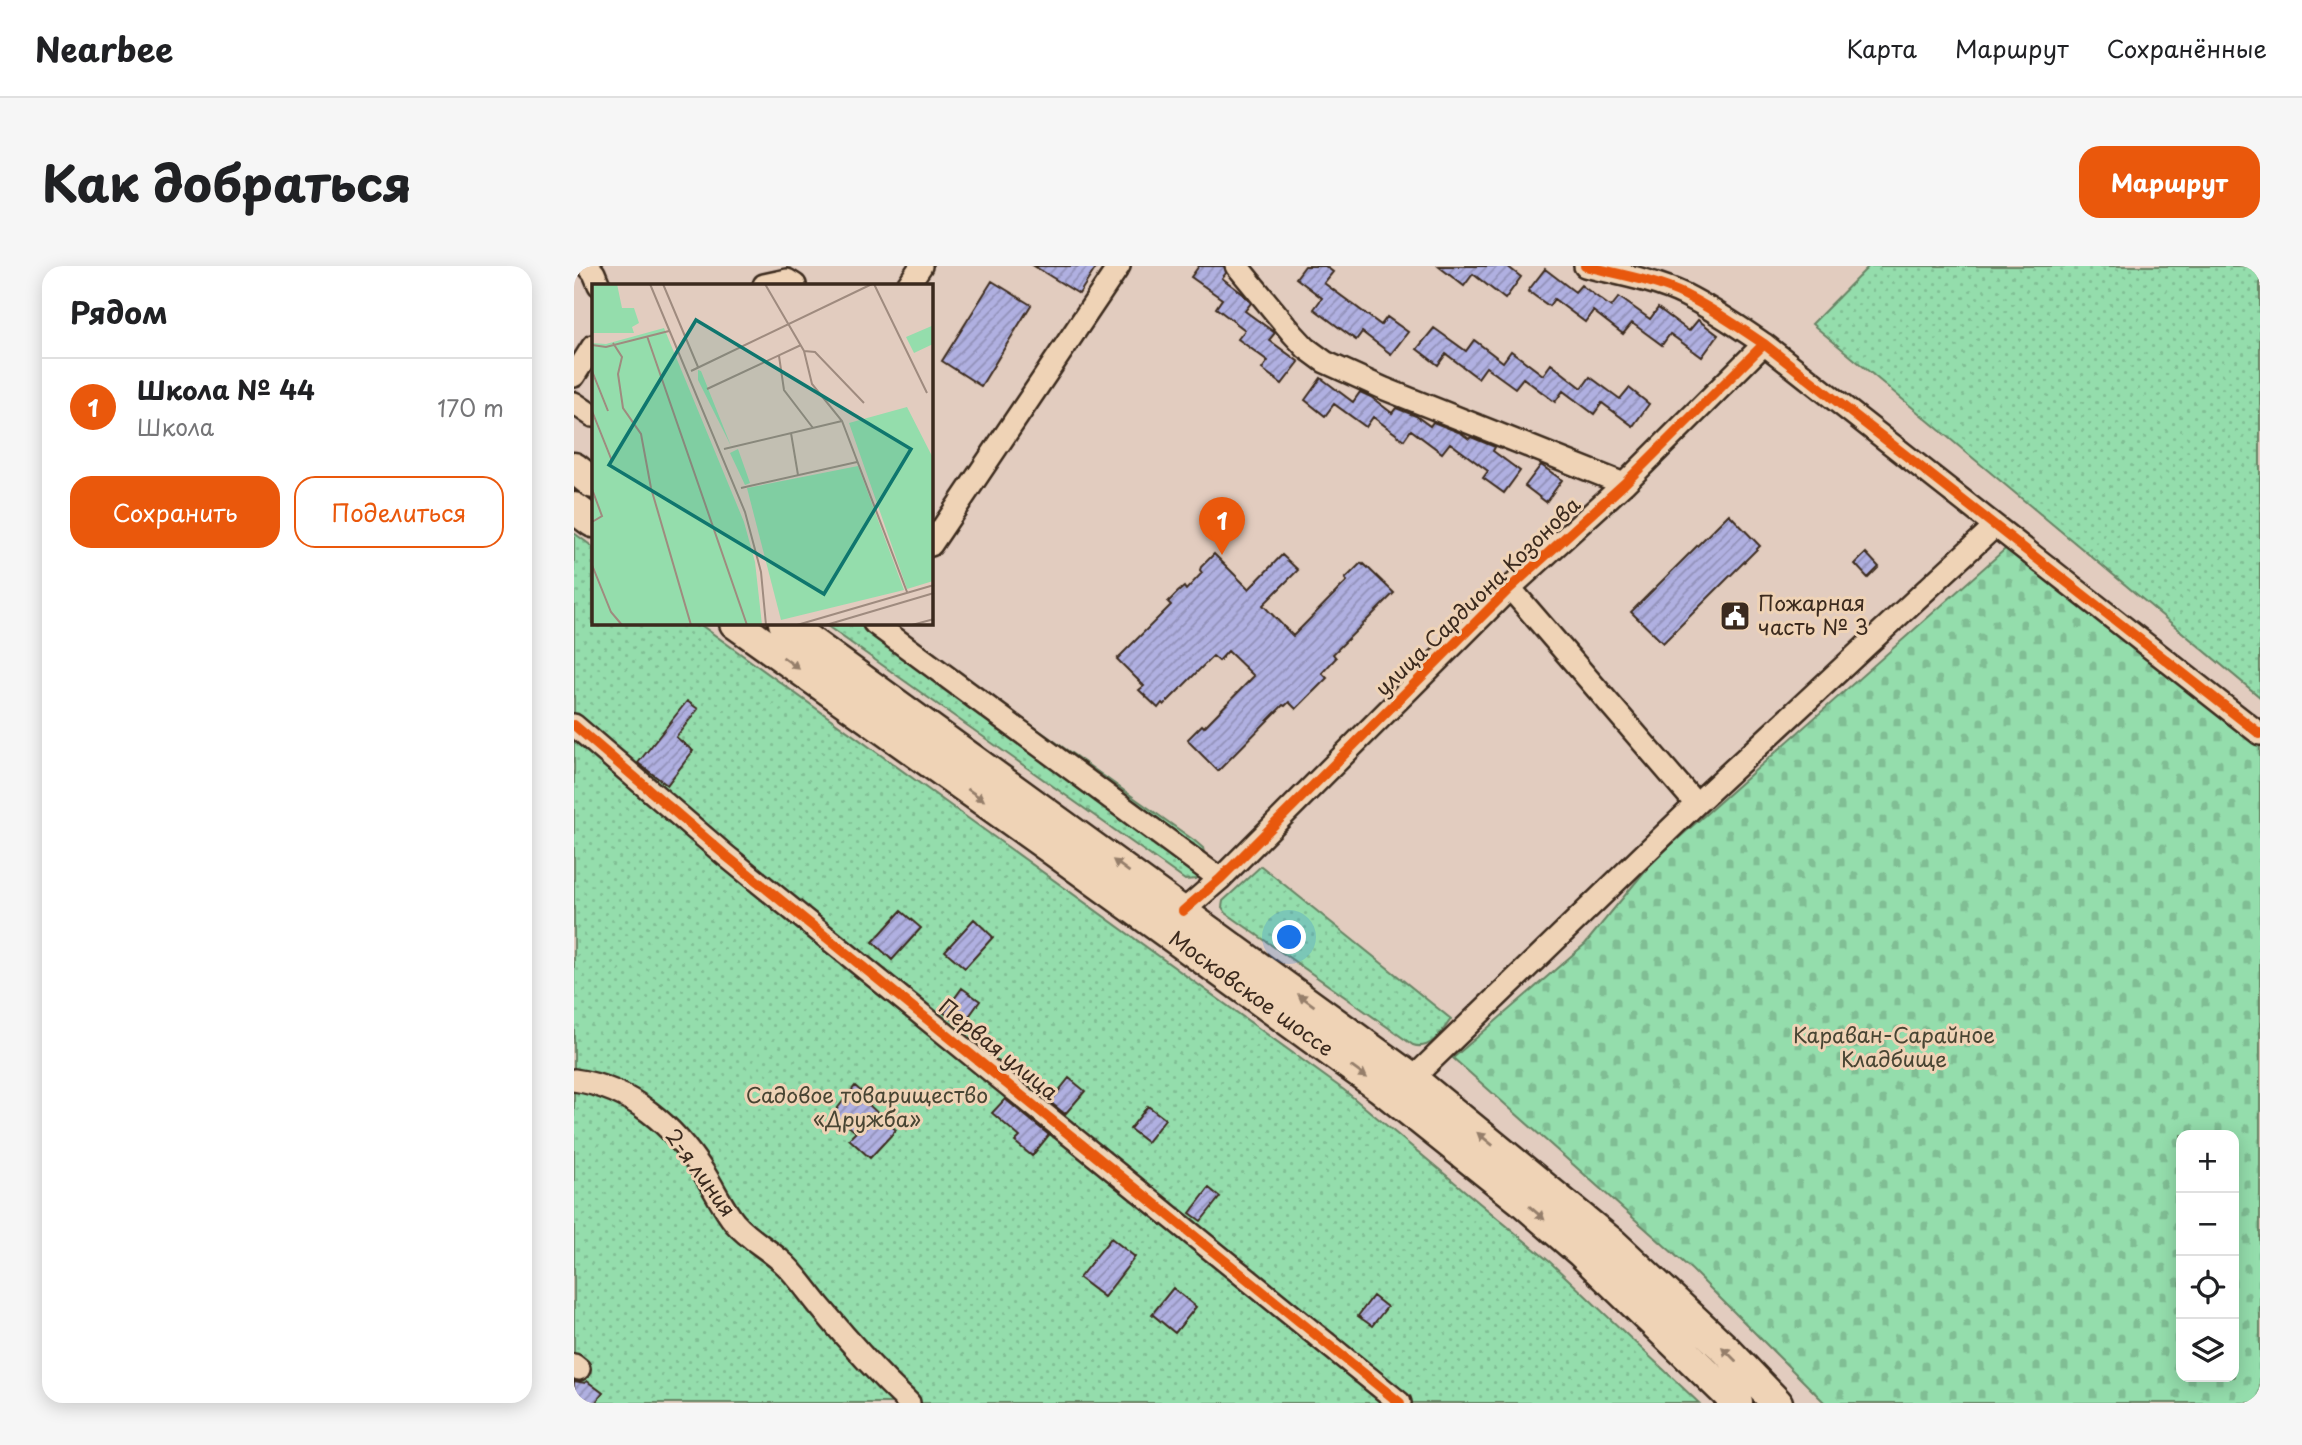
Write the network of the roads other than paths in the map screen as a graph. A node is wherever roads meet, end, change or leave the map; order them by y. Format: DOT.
graph roads {
  1 [pos="920,266"];
  2 [pos="1119,266"];
  3 [pos="1237,266"];
  4 [pos="1585,266"];
  5 [pos="790,277"];
  6 [pos="767,284"];
  7 [pos="909,284"];
  8 [pos="1764,344"];
  9 [pos="592,348"];
  10 [pos="574,376"];
  11 [pos="574,403"];
  12 [pos="592,415"];
  13 [pos="574,468"];
  14 [pos="592,481"];
  15 [pos="1624,484"];
  16 [pos="574,508"];
  17 [pos="592,521"];
  18 [pos="1996,526"];
  19 [pos="933,542"];
  20 [pos="1510,588"];
  21 [pos="738,625"];
  22 [pos="787,625"];
  23 [pos="877,625"];
  24 [pos="574,725"];
  25 [pos="2260,734"];
  26 [pos="1696,804"];
  27 [pos="1220,879"];
  28 [pos="1183,911"];
  29 [pos="1412,1079"];
  30 [pos="574,1080"];
  31 [pos="909,1403"];
  32 [pos="1400,1403"];
  33 [pos="1737,1403"];
  34 [pos="1777,1403"];
  1 -- 7 [label="street"];
  2 -- 19 [label="street"];
  3 -- 15 [label="street"];
  4 -- 8 [label="street"];
  5 -- 6 [label="street"];
  8 -- 15 [label="street, улица Сардиона Козонова"];
  8 -- 18 [label="street"];
  9 -- 10 [label="street"];
  11 -- 12 [label="street"];
  13 -- 14 [label="highway"];
  15 -- 20 [label="street, улица Сардиона Козонова"];
  16 -- 17 [label="highway"];
  18 -- 25 [label="street"];
  18 -- 26 [label="street"];
  20 -- 26 [label="street"];
  20 -- 27 [label="street, улица Сардиона Козонова"];
  21 -- 33 [label="highway, Московское шоссе, one-way"];
  28 -- 22 [label="highway, Московское шоссе, one-way"];
  23 -- 27 [label="street"];
  24 -- 32 [label="street, Первая улица"];
  26 -- 29 [label="street"];
  27 -- 28 [label="street, улица Сардиона Козонова"];
  29 -- 28 [label="highway, Московское шоссе, one-way"];
  34 -- 29 [label="highway, Московское шоссе, one-way"];
  30 -- 31 [label="street, 2-я линия"];
}
